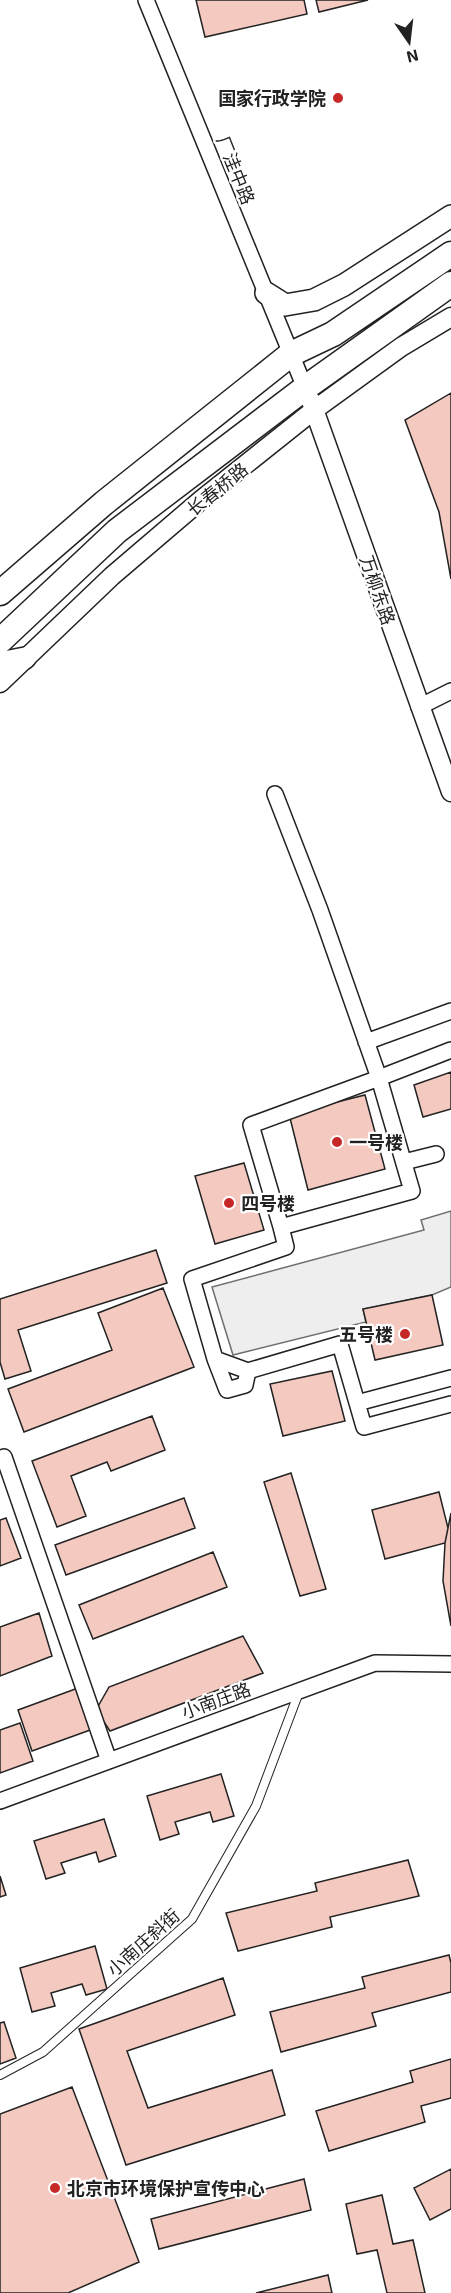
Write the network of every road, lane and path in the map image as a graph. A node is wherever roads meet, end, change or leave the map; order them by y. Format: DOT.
graph roads {
  1 [pos="146,0"];
  2 [pos="451,216"];
  3 [pos="451,254"];
  4 [pos="451,284"];
  5 [pos="266,293"];
  6 [pos="451,316"];
  7 [pos="291,354"];
  8 [pos="310,399"];
  9 [pos="0,593"];
  10 [pos="0,641"];
  11 [pos="25,658"];
  12 [pos="0,663"];
  13 [pos="0,683"];
  14 [pos="451,691"];
  15 [pos="419,707"];
  16 [pos="451,792"];
  17 [pos="275,795"];
  18 [pos="451,1011"];
  19 [pos="366,1042"];
  20 [pos="451,1050"];
  21 [pos="379,1078"];
  22 [pos="435,1154"];
  23 [pos="404,1162"];
  24 [pos="280,1227"];
  25 [pos="215,1359"];
  26 [pos="248,1371"];
  27 [pos="451,1378"];
  28 [pos="357,1403"];
  29 [pos="451,1404"];
  30 [pos="4,1457"];
  31 [pos="451,1664"];
  32 [pos="300,1690"];
  33 [pos="109,1761"];
  34 [pos="0,1801"];
  35 [pos="0,2075"];
  1 -- 5 [label="street, 厂洼中路"];
  2 -- 5 [label="main road"];
  3 -- 7 [label="main road"];
  4 -- 8 [label="main road, 长春桥路"];
  5 -- 7 [label="street, 厂洼中路"];
  6 -- 8 [label="street, 长春桥路"];
  7 -- 8 [label="street, 厂洼中路"];
  7 -- 9 [label="main road"];
  8 -- 10 [label="main road, 长春桥路"];
  8 -- 11 [label="street, 长春桥路"];
  8 -- 15 [label="street, 万柳东路"];
  11 -- 12 [label="main road"];
  11 -- 13 [label="street, 长春桥路"];
  14 -- 15 [label="street"];
  15 -- 16 [label="street, 万柳东路"];
  17 -- 19 [label="street"];
  18 -- 19 [label="street"];
  19 -- 21 [label="street"];
  20 -- 21 [label="street"];
  21 -- 23 [label="street"];
  21 -- 24 [label="street"];
  22 -- 23 [label="street"];
  23 -- 24 [label="street"];
  24 -- 25 [label="street"];
  25 -- 26 [label="street"];
  25 -- 26 [label="street"];
  26 -- 28 [label="street"];
  27 -- 28 [label="street"];
  28 -- 29 [label="street"];
  30 -- 33 [label="street"];
  31 -- 32 [label="street, 小南庄路"];
  32 -- 33 [label="street, 小南庄路"];
  32 -- 35 [label="lane, 小南庄斜街"];
  33 -- 34 [label="street, 小南庄路"];
}
